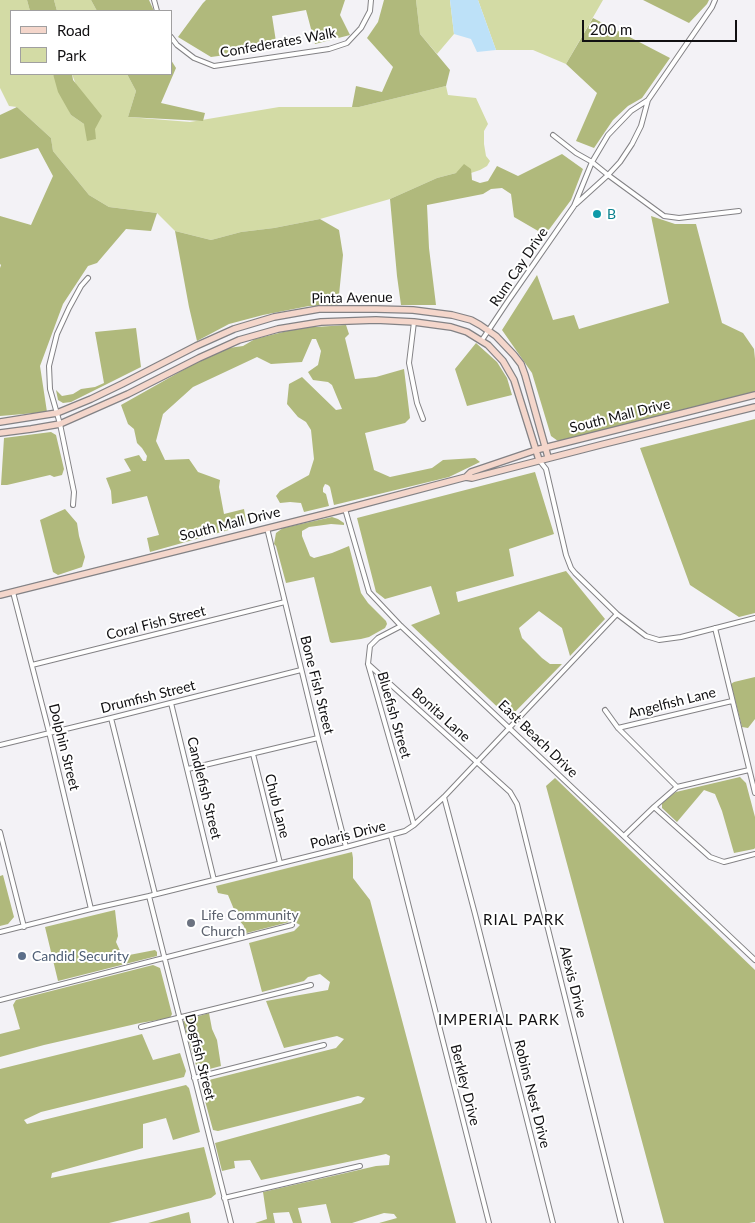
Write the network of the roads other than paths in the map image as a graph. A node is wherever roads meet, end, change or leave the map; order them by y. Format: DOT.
graph roads {
  1 [pos="372,0"];
  2 [pos="715,0"];
  3 [pos="172,38"];
  4 [pos="648,100"];
  5 [pos="553,135"];
  6 [pos="592,162"];
  7 [pos="608,175"];
  8 [pos="574,206"];
  9 [pos="739,211"];
  10 [pos="88,278"];
  11 [pos="414,322"];
  12 [pos="234,329"];
  13 [pos="489,331"];
  14 [pos="239,340"];
  15 [pos="482,340"];
  16 [pos="755,394"];
  17 [pos="755,407"];
  18 [pos="57,413"];
  19 [pos="423,419"];
  20 [pos="0,422"];
  21 [pos="60,424"];
  22 [pos="0,433"];
  23 [pos="601,433"];
  24 [pos="604,444"];
  25 [pos="546,447"];
  26 [pos="536,450"];
  27 [pos="548,458"];
  28 [pos="539,460"];
  29 [pos="546,469"];
  30 [pos="466,477"];
  31 [pos="73,505"];
  32 [pos="345,509"];
  33 [pos="267,528"];
  34 [pos="13,592"];
  35 [pos="0,595"];
  36 [pos="285,602"];
  37 [pos="617,614"];
  38 [pos="755,618"];
  39 [pos="401,626"];
  40 [pos="715,628"];
  41 [pos="368,664"];
  42 [pos="32,666"];
  43 [pos="301,670"];
  44 [pos="732,700"];
  45 [pos="171,703"];
  46 [pos="605,710"];
  47 [pos="111,718"];
  48 [pos="510,728"];
  49 [pos="618,728"];
  50 [pos="49,732"];
  51 [pos="318,738"];
  52 [pos="0,745"];
  53 [pos="253,754"];
  54 [pos="476,762"];
  55 [pos="188,769"];
  56 [pos="749,770"];
  57 [pos="677,787"];
  58 [pos="755,793"];
  59 [pos="444,797"];
  60 [pos="654,807"];
  61 [pos="414,825"];
  62 [pos="0,832"];
  63 [pos="391,836"];
  64 [pos="624,836"];
  65 [pos="346,847"];
  66 [pos="755,854"];
  67 [pos="280,863"];
  68 [pos="214,880"];
  69 [pos="154,894"];
  70 [pos="149,896"];
  71 [pos="91,909"];
  72 [pos="292,925"];
  73 [pos="24,927"];
  74 [pos="0,932"];
  75 [pos="164,959"];
  76 [pos="755,960"];
  77 [pos="311,985"];
  78 [pos="0,1000"];
  79 [pos="178,1018"];
  80 [pos="141,1027"];
  81 [pos="324,1046"];
  82 [pos="194,1078"];
  83 [pos="360,1166"];
  84 [pos="224,1198"];
  85 [pos="231,1223"];
  86 [pos="489,1223"];
  87 [pos="553,1223"];
  88 [pos="621,1223"];
  1 -- 3 [label="street, Confederates Walk"];
  2 -- 4 [label="street, Rum Cay Drive"];
  4 -- 6 [label="street, Rum Cay Drive"];
  4 -- 7 [label="street, Rum Cay Drive"];
  5 -- 6 [label="street"];
  6 -- 7 [label="street"];
  6 -- 8 [label="street, Rum Cay Drive"];
  7 -- 8 [label="street, Rum Cay Drive"];
  7 -- 9 [label="street"];
  8 -- 13 [label="street, Rum Cay Drive"];
  10 -- 18 [label="street"];
  11 -- 14 [label="street, Pinta Avenue"];
  11 -- 15 [label="street, Pinta Avenue"];
  11 -- 19 [label="street"];
  12 -- 13 [label="street, Pinta Avenue"];
  12 -- 14 [label="street"];
  12 -- 18 [label="street, Pinta Avenue"];
  13 -- 15 [label="street, Rum Cay Drive"];
  13 -- 25 [label="street, Pinta Avenue"];
  14 -- 21 [label="street, Pinta Avenue"];
  15 -- 26 [label="street, Pinta Avenue"];
  16 -- 23 [label="street, South Mall Drive"];
  17 -- 24 [label="street, South Mall Drive"];
  18 -- 20 [label="street, Pinta Avenue"];
  18 -- 21 [label="street"];
  21 -- 22 [label="street, Pinta Avenue"];
  21 -- 31 [label="street"];
  23 -- 24 [label="street"];
  23 -- 25 [label="street, South Mall Drive"];
  24 -- 27 [label="street, South Mall Drive"];
  25 -- 26 [label="street, South Mall Drive"];
  25 -- 27 [label="street, Pinta Avenue"];
  26 -- 28 [label="street, Pinta Avenue"];
  26 -- 30 [label="street, South Mall Drive"];
  27 -- 28 [label="street, South Mall Drive"];
  27 -- 29 [label="street"];
  28 -- 29 [label="street"];
  28 -- 30 [label="street, South Mall Drive"];
  29 -- 37 [label="street"];
  30 -- 32 [label="street, South Mall Drive"];
  32 -- 33 [label="street, South Mall Drive"];
  32 -- 39 [label="street, East Beach Drive"];
  33 -- 34 [label="street, South Mall Drive"];
  33 -- 36 [label="street, Bone Fish Street"];
  34 -- 35 [label="street, South Mall Drive"];
  34 -- 42 [label="street, Dolphin Street"];
  36 -- 42 [label="street, Coral Fish Street"];
  36 -- 43 [label="street, Bone Fish Street"];
  37 -- 40 [label="street"];
  37 -- 48 [label="street, Polaris Drive"];
  38 -- 40 [label="street"];
  39 -- 41 [label="street, Bluefish Street"];
  39 -- 48 [label="street, East Beach Drive"];
  40 -- 44 [label="street"];
  41 -- 54 [label="street, Bonita Lane"];
  41 -- 61 [label="street, Bluefish Street"];
  42 -- 50 [label="street, Dolphin Street"];
  43 -- 45 [label="street, Drumfish Street"];
  43 -- 51 [label="street, Bone Fish Street"];
  44 -- 49 [label="street, Angelfish Lane"];
  44 -- 56 [label="street"];
  45 -- 47 [label="street, Drumfish Street"];
  45 -- 55 [label="street, Candlefish Street"];
  46 -- 49 [label="street, Angelfish Lane"];
  47 -- 50 [label="street, Drumfish Street"];
  47 -- 69 [label="street"];
  48 -- 54 [label="street, Polaris Drive"];
  48 -- 64 [label="street, East Beach Drive"];
  49 -- 57 [label="street, Angelfish Lane"];
  50 -- 52 [label="street, Drumfish Street"];
  50 -- 71 [label="street, Dolphin Street"];
  51 -- 53 [label="street"];
  51 -- 65 [label="street, Bone Fish Street"];
  53 -- 55 [label="street"];
  53 -- 67 [label="street, Chub Lane"];
  54 -- 59 [label="street, Polaris Drive"];
  54 -- 88 [label="street, Alexis Drive"];
  55 -- 68 [label="street, Candlefish Street"];
  56 -- 57 [label="street"];
  56 -- 58 [label="street"];
  57 -- 60 [label="street"];
  59 -- 61 [label="street, Polaris Drive"];
  59 -- 87 [label="street, Robins Nest Drive"];
  60 -- 64 [label="street"];
  60 -- 66 [label="street"];
  61 -- 63 [label="street, Polaris Drive"];
  62 -- 73 [label="street"];
  63 -- 65 [label="street, Polaris Drive"];
  63 -- 86 [label="street, Berkley Drive"];
  64 -- 76 [label="street, East Beach Drive"];
  65 -- 67 [label="street, Polaris Drive"];
  67 -- 68 [label="street, Polaris Drive"];
  68 -- 69 [label="street, Polaris Drive"];
  69 -- 70 [label="street, Polaris Drive"];
  70 -- 71 [label="street, Polaris Drive"];
  70 -- 75 [label="street, Dogfish Street"];
  71 -- 73 [label="street, Polaris Drive"];
  72 -- 75 [label="street"];
  73 -- 74 [label="street, Polaris Drive"];
  75 -- 78 [label="street"];
  75 -- 79 [label="street, Dogfish Street"];
  77 -- 79 [label="street"];
  79 -- 80 [label="street"];
  79 -- 82 [label="street, Dogfish Street"];
  81 -- 82 [label="street"];
  82 -- 84 [label="street, Dogfish Street"];
  83 -- 84 [label="street"];
  84 -- 85 [label="street, Dogfish Street"];
}
